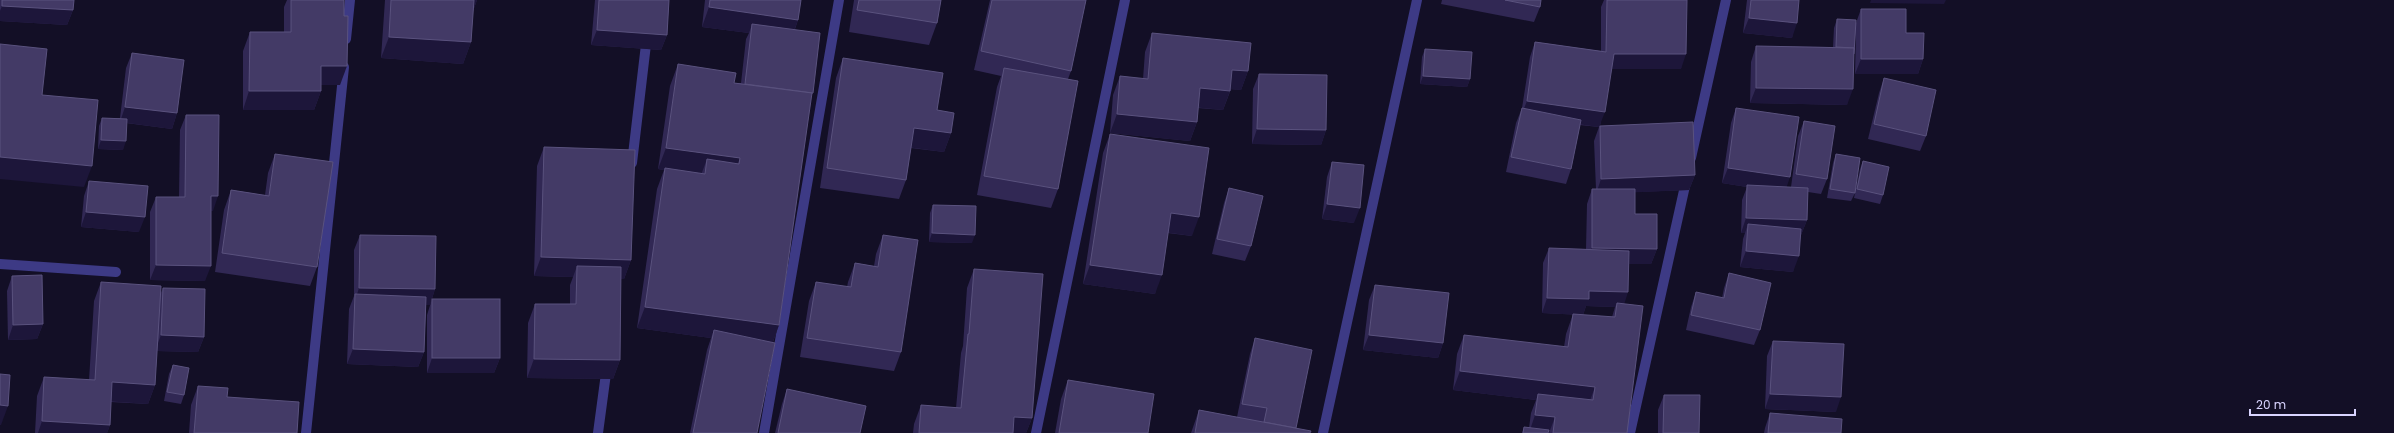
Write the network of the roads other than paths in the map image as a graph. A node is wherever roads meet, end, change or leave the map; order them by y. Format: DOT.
graph roads {
  1 [pos="350,0"];
  2 [pos="838,0"];
  3 [pos="1125,0"];
  4 [pos="1417,0"];
  5 [pos="1726,0"];
  6 [pos="649,24"];
  7 [pos="630,174"];
  8 [pos="0,264"];
  9 [pos="116,272"];
  10 [pos="608,356"];
  11 [pos="306,433"];
  12 [pos="598,433"];
  13 [pos="764,433"];
  14 [pos="1036,433"];
  15 [pos="1323,433"];
  16 [pos="1630,433"];
  1 -- 11 [label="street"];
  2 -- 13 [label="street"];
  3 -- 14 [label="street"];
  4 -- 15 [label="street"];
  5 -- 16 [label="street"];
  6 -- 7 [label="street"];
  8 -- 9 [label="street"];
  10 -- 12 [label="street"];
}
